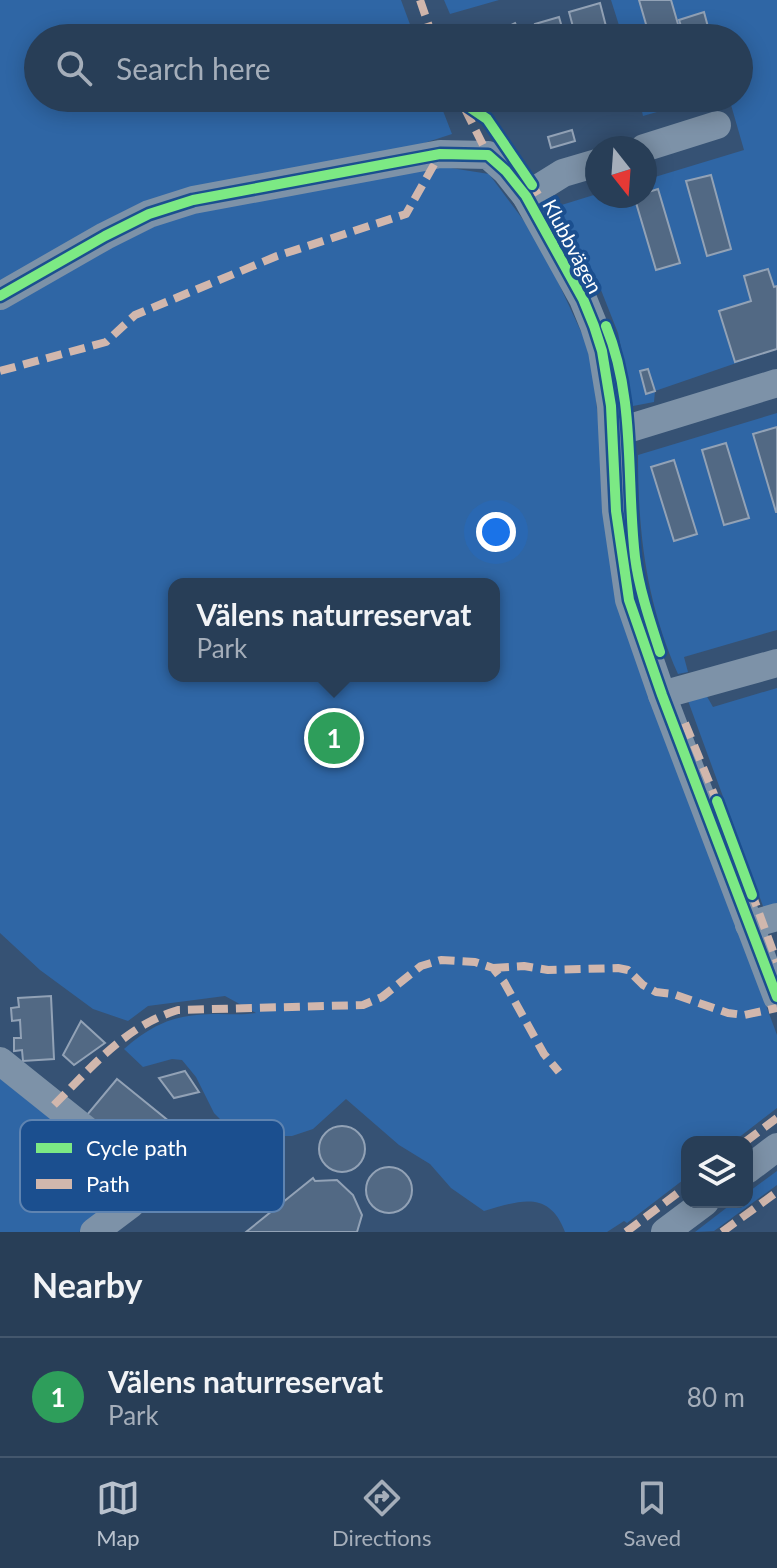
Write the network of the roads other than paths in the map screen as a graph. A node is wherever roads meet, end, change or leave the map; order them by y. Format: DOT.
graph roads {
  1 [pos="717,125"];
  2 [pos="657,144"];
  3 [pos="585,167"];
  4 [pos="526,196"];
  5 [pos="0,296"];
  6 [pos="777,383"];
  7 [pos="614,433"];
  8 [pos="777,663"];
  9 [pos="662,695"];
  10 [pos="777,917"];
  11 [pos="749,925"];
  12 [pos="777,997"];
  13 [pos="0,1061"];
  14 [pos="74,1120"];
  15 [pos="777,1147"];
  16 [pos="753,1165"];
  17 [pos="697,1208"];
  18 [pos="120,1212"];
  19 [pos="94,1232"];
  20 [pos="665,1232"];
  1 -- 2 [label="street"];
  3 -- 4 [label="street, Klubbvägen"];
  4 -- 5 [label="street, Klubbvägen"];
  4 -- 7 [label="street, Klubbvägen"];
  6 -- 7 [label="street"];
  7 -- 9 [label="street, Klubbvägen"];
  8 -- 9 [label="street"];
  9 -- 11 [label="street, Klubbvägen"];
  10 -- 11 [label="street"];
  11 -- 12 [label="street, Klubbvägen"];
  13 -- 14 [label="street"];
  15 -- 16 [label="street"];
  17 -- 20 [label="street"];
  18 -- 19 [label="street"];
}
